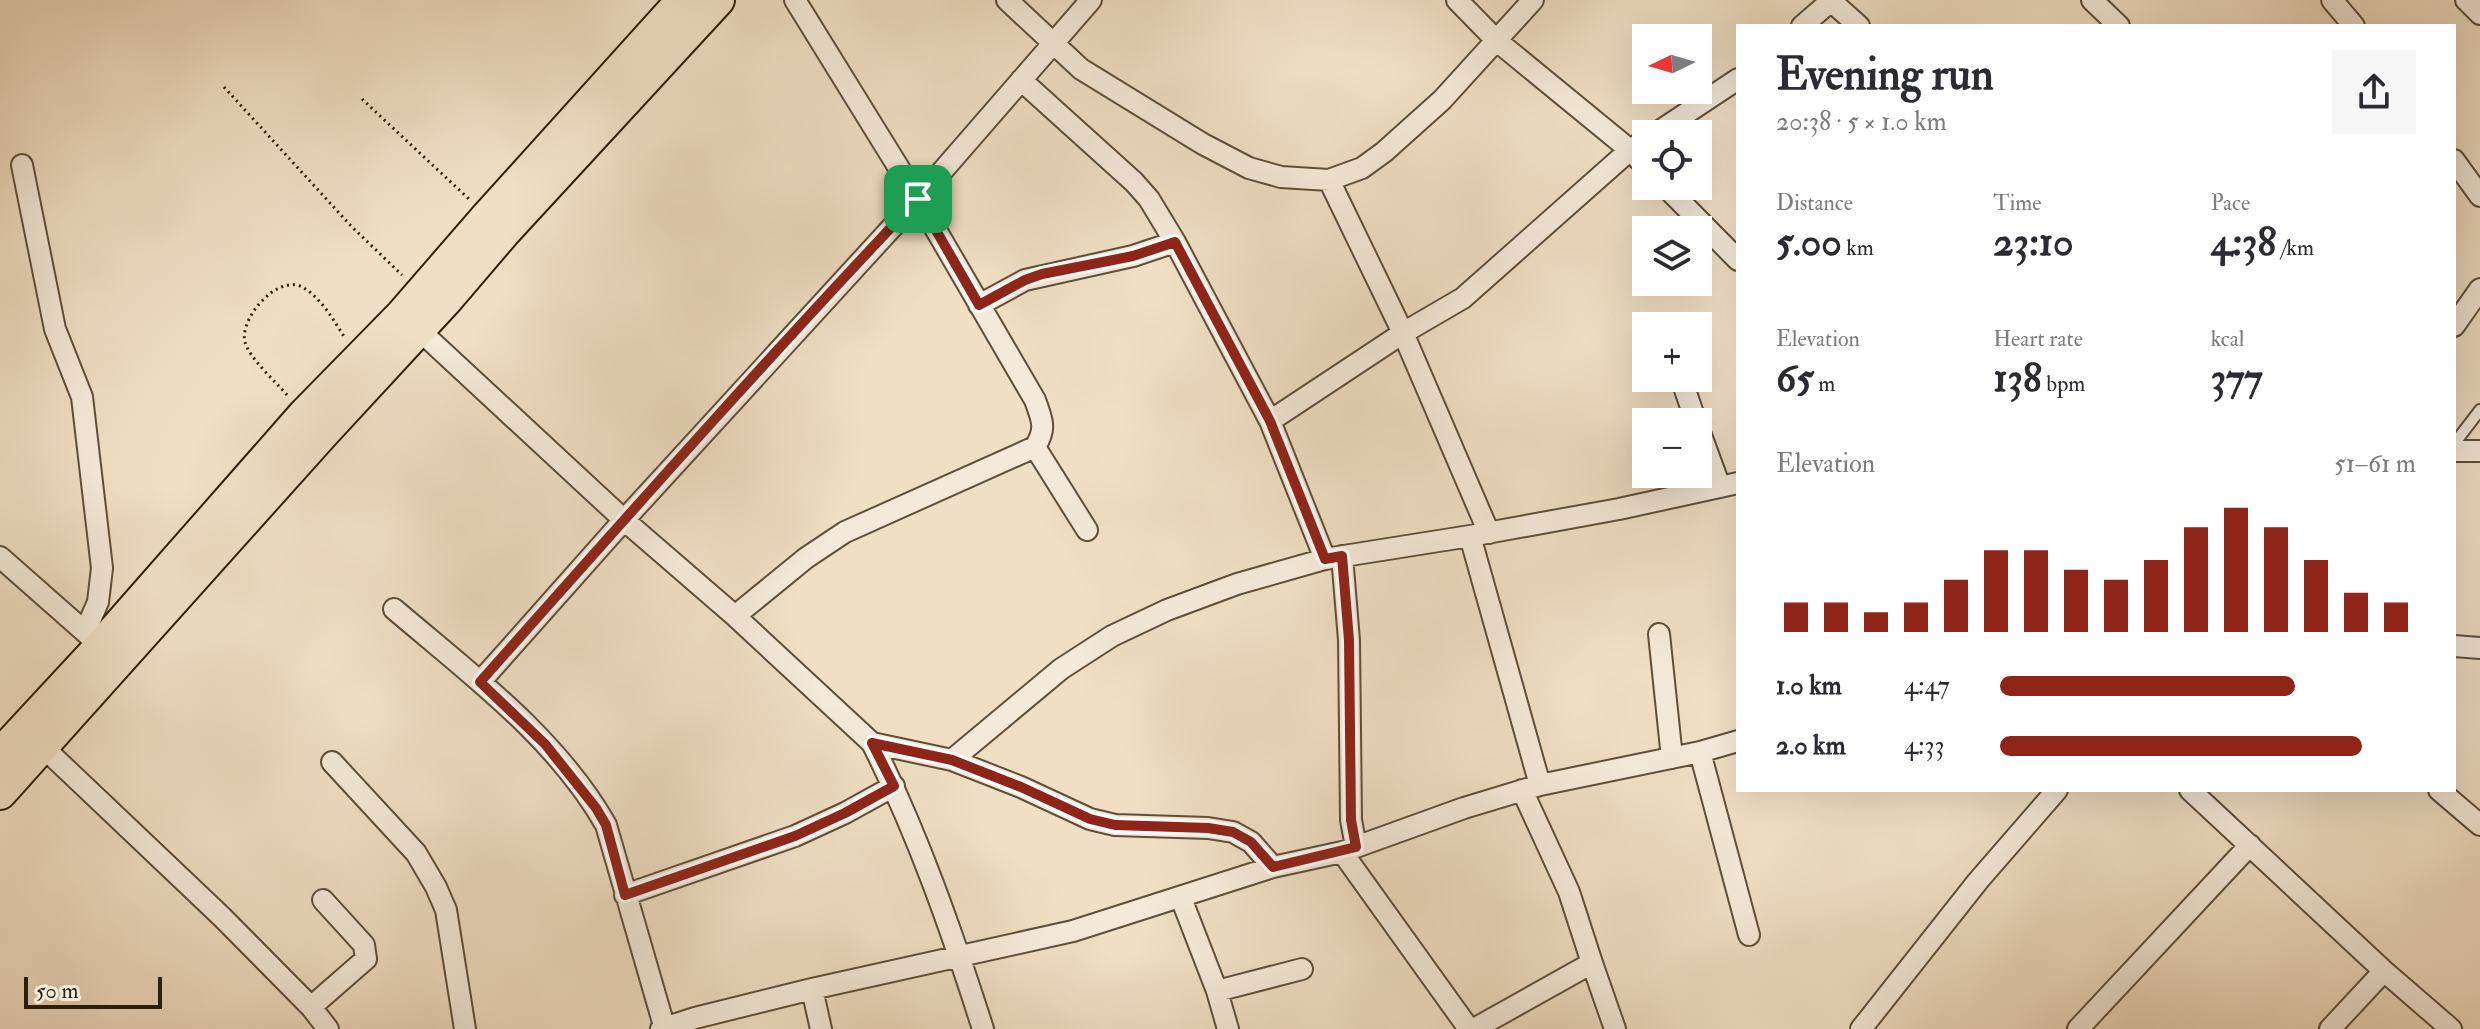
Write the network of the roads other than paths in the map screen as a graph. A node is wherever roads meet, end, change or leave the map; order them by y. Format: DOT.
graph roads {
  1 [pos="683,0"];
  2 [pos="718,0"];
  3 [pos="795,0"];
  4 [pos="1007,0"];
  5 [pos="1091,0"];
  6 [pos="1457,0"];
  7 [pos="1533,0"];
  8 [pos="1831,0"];
  9 [pos="2092,0"];
  10 [pos="2332,0"];
  11 [pos="2466,0"];
  12 [pos="2480,14"];
  13 [pos="1804,24"];
  14 [pos="1857,24"];
  15 [pos="2117,24"];
  16 [pos="2352,24"];
  17 [pos="1497,41"];
  18 [pos="1053,43"];
  19 [pos="1021,80"];
  20 [pos="1736,80"];
  21 [pos="1676,120"];
  22 [pos="1632,141"];
  23 [pos="1632,150"];
  24 [pos="2456,163"];
  25 [pos="22,165"];
  26 [pos="1329,180"];
  27 [pos="2480,196"];
  28 [pos="918,199"];
  29 [pos="1680,200"];
  30 [pos="1175,242"];
  31 [pos="1736,254"];
  32 [pos="2480,289"];
  33 [pos="979,305"];
  34 [pos="2456,323"];
  35 [pos="418,329"];
  36 [pos="1403,333"];
  37 [pos="2480,410"];
  38 [pos="1270,421"];
  39 [pos="2456,441"];
  40 [pos="1035,447"];
  41 [pos="2456,451"];
  42 [pos="2480,451"];
  43 [pos="1712,453"];
  44 [pos="1729,485"];
  45 [pos="624,520"];
  46 [pos="1087,530"];
  47 [pos="1479,535"];
  48 [pos="0,557"];
  49 [pos="1333,558"];
  50 [pos="394,609"];
  51 [pos="735,616"];
  52 [pos="1659,634"];
  53 [pos="2456,646"];
  54 [pos="102,647"];
  55 [pos="2480,648"];
  56 [pos="480,682"];
  57 [pos="1736,742"];
  58 [pos="872,743"];
  59 [pos="43,747"];
  60 [pos="1700,752"];
  61 [pos="0,755"];
  62 [pos="1672,758"];
  63 [pos="952,760"];
  64 [pos="332,762"];
  65 [pos="894,786"];
  66 [pos="1531,788"];
  67 [pos="2055,792"];
  68 [pos="2192,792"];
  69 [pos="2441,792"];
  70 [pos="0,793"];
  71 [pos="2480,825"];
  72 [pos="2250,845"];
  73 [pos="1349,850"];
  74 [pos="1273,867"];
  75 [pos="625,895"];
  76 [pos="1181,898"];
  77 [pos="323,900"];
  78 [pos="1749,935"];
  79 [pos="959,954"];
  80 [pos="1592,963"];
  81 [pos="1302,969"];
  82 [pos="2384,971"];
  83 [pos="812,989"];
  84 [pos="1217,991"];
  85 [pos="311,1007"];
  86 [pos="328,1029"];
  87 [pos="465,1029"];
  88 [pos="663,1029"];
  89 [pos="821,1029"];
  90 [pos="983,1029"];
  91 [pos="1228,1029"];
  92 [pos="1472,1029"];
  93 [pos="1615,1029"];
  94 [pos="1861,1029"];
  95 [pos="2078,1029"];
  96 [pos="2330,1029"];
  97 [pos="2451,1029"];
  1 -- 54 [label="main road"];
  2 -- 35 [label="main road"];
  3 -- 28 [label="street"];
  4 -- 18 [label="street"];
  5 -- 18 [label="street"];
  6 -- 17 [label="street"];
  7 -- 17 [label="street"];
  8 -- 13 [label="street"];
  8 -- 14 [label="street"];
  9 -- 15 [label="street"];
  10 -- 16 [label="street"];
  11 -- 12 [label="street"];
  17 -- 22 [label="street"];
  17 -- 26 [label="street"];
  18 -- 19 [label="street"];
  18 -- 26 [label="street"];
  19 -- 28 [label="street"];
  19 -- 30 [label="street"];
  20 -- 21 [label="street"];
  23 -- 36 [label="street"];
  24 -- 27 [label="street"];
  25 -- 54 [label="street"];
  26 -- 36 [label="street"];
  28 -- 33 [label="street"];
  28 -- 45 [label="street"];
  29 -- 31 [label="street"];
  30 -- 33 [label="street"];
  30 -- 38 [label="street"];
  32 -- 34 [label="street"];
  33 -- 40 [label="street"];
  35 -- 45 [label="street"];
  35 -- 54 [label="main road"];
  36 -- 38 [label="street"];
  36 -- 47 [label="street"];
  37 -- 39 [label="lane"];
  38 -- 49 [label="street"];
  40 -- 46 [label="street"];
  40 -- 51 [label="street"];
  41 -- 42 [label="street"];
  43 -- 44 [label="street"];
  44 -- 47 [label="street"];
  45 -- 51 [label="street"];
  45 -- 56 [label="street"];
  47 -- 49 [label="street"];
  47 -- 66 [label="street"];
  48 -- 54 [label="street"];
  49 -- 63 [label="street"];
  49 -- 73 [label="street"];
  50 -- 56 [label="street"];
  51 -- 58 [label="street"];
  52 -- 62 [label="street"];
  53 -- 55 [label="street"];
  54 -- 59 [label="main road"];
  54 -- 61 [label="main road"];
  56 -- 75 [label="street"];
  57 -- 60 [label="street"];
  58 -- 63 [label="street"];
  58 -- 65 [label="street"];
  59 -- 70 [label="main road"];
  59 -- 85 [label="street"];
  60 -- 62 [label="street"];
  60 -- 78 [label="street"];
  62 -- 66 [label="street"];
  63 -- 74 [label="street"];
  64 -- 87 [label="street"];
  65 -- 75 [label="street"];
  65 -- 79 [label="street"];
  66 -- 73 [label="street"];
  66 -- 80 [label="street"];
  67 -- 94 [label="street"];
  68 -- 72 [label="street"];
  69 -- 71 [label="street"];
  72 -- 82 [label="street"];
  72 -- 95 [label="street"];
  73 -- 74 [label="street"];
  73 -- 92 [label="street"];
  74 -- 76 [label="street"];
  75 -- 88 [label="street"];
  76 -- 79 [label="street"];
  76 -- 84 [label="street"];
  77 -- 85 [label="street"];
  79 -- 83 [label="street"];
  79 -- 90 [label="street"];
  80 -- 92 [label="street"];
  80 -- 93 [label="street"];
  81 -- 84 [label="street"];
  82 -- 96 [label="street"];
  82 -- 97 [label="street"];
  83 -- 88 [label="street"];
  83 -- 89 [label="street"];
  84 -- 91 [label="street"];
  85 -- 86 [label="street"];
}
